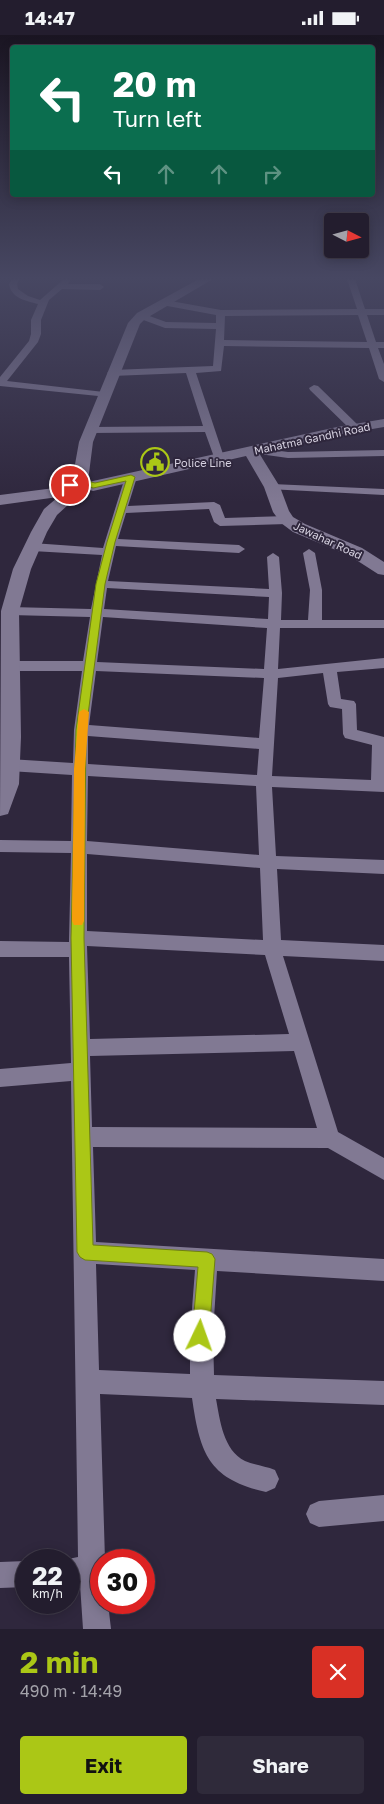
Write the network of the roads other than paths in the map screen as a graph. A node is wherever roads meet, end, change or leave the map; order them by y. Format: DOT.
graph roads {
  1 [pos="24,353"];
  2 [pos="121,353"];
  3 [pos="219,353"];
  4 [pos="375,353"];
  5 [pos="190,370"];
  6 [pos="112,373"];
  7 [pos="384,379"];
  8 [pos="0,383"];
  9 [pos="314,388"];
  10 [pos="104,395"];
  11 [pos="384,423"];
  12 [pos="355,428"];
  13 [pos="209,429"];
  14 [pos="91,430"];
  15 [pos="250,451"];
  16 [pos="384,453"];
  17 [pos="219,457"];
  18 [pos="131,477"];
  19 [pos="77,487"];
  20 [pos="272,487"];
  21 [pos="384,492"];
  22 [pos="0,493"];
  23 [pos="0,500"];
  24 [pos="122,511"];
  25 [pos="287,520"];
  26 [pos="32,547"];
  27 [pos="110,547"];
  28 [pos="239,549"];
  29 [pos="309,553"];
  30 [pos="273,557"];
  31 [pos="384,571"];
  32 [pos="101,584"];
  33 [pos="276,593"];
  34 [pos="10,611"];
  35 [pos="98,613"];
  36 [pos="315,624"];
  37 [pos="384,624"];
  38 [pos="273,625"];
  39 [pos="384,663"];
  40 [pos="11,666"];
  41 [pos="91,666"];
  42 [pos="329,668"];
  43 [pos="270,674"];
  44 [pos="81,730"];
  45 [pos="382,742"];
  46 [pos="267,744"];
  47 [pos="9,765"];
  48 [pos="80,769"];
  49 [pos="264,781"];
  50 [pos="381,786"];
  51 [pos="0,808"];
  52 [pos="0,846"];
  53 [pos="79,847"];
  54 [pos="268,862"];
  55 [pos="384,867"];
  56 [pos="78,944"];
  57 [pos="272,948"];
  58 [pos="0,949"];
  59 [pos="384,953"];
  60 [pos="301,1042"];
  61 [pos="80,1048"];
  62 [pos="81,1071"];
  63 [pos="0,1077"];
  64 [pos="82,1137"];
  65 [pos="330,1138"];
  66 [pos="384,1170"];
  67 [pos="85,1252"];
  68 [pos="207,1259"];
  69 [pos="384,1270"];
  70 [pos="88,1382"];
  71 [pos="203,1386"];
  72 [pos="384,1393"];
  73 [pos="266,1479"];
  74 [pos="384,1508"];
  75 [pos="319,1514"];
  76 [pos="80,1571"];
  77 [pos="15,1574"];
  78 [pos="0,1575"];
  79 [pos="97,1629"];
  1 -- 8 [label="street"];
  2 -- 6 [label="main road"];
  3 -- 5 [label="street"];
  4 -- 7 [label="street"];
  5 -- 6 [label="street"];
  5 -- 13 [label="street"];
  6 -- 10 [label="main road"];
  8 -- 10 [label="street"];
  9 -- 12 [label="street"];
  10 -- 14 [label="main road"];
  11 -- 12 [label="main road, Mahatma Gandhi Road"];
  12 -- 15 [label="main road, Mahatma Gandhi Road"];
  13 -- 14 [label="street"];
  13 -- 17 [label="street"];
  14 -- 19 [label="main road"];
  15 -- 16 [label="street"];
  15 -- 17 [label="main road, Mahatma Gandhi Road"];
  15 -- 20 [label="main road, Jawahar Road"];
  17 -- 18 [label="main road, Mahatma Gandhi Road"];
  18 -- 19 [label="main road, Mahatma Gandhi Road"];
  18 -- 24 [label="street"];
  19 -- 22 [label="main road, Mahatma Gandhi Road"];
  19 -- 23 [label="main road, Mahatma Gandhi Road"];
  19 -- 26 [label="main road"];
  20 -- 21 [label="street"];
  20 -- 25 [label="main road, Jawahar Road"];
  24 -- 25 [label="street"];
  24 -- 27 [label="street"];
  25 -- 31 [label="main road, Jawahar Road"];
  26 -- 27 [label="street"];
  26 -- 34 [label="main road"];
  27 -- 28 [label="street"];
  27 -- 32 [label="street"];
  29 -- 36 [label="street"];
  30 -- 33 [label="street"];
  32 -- 33 [label="street"];
  32 -- 35 [label="street"];
  33 -- 38 [label="street"];
  34 -- 35 [label="street"];
  34 -- 40 [label="main road"];
  35 -- 38 [label="street"];
  35 -- 41 [label="street"];
  36 -- 37 [label="street"];
  36 -- 38 [label="street"];
  38 -- 43 [label="street"];
  39 -- 42 [label="street"];
  40 -- 41 [label="street"];
  40 -- 47 [label="main road"];
  41 -- 43 [label="street"];
  41 -- 44 [label="street"];
  42 -- 43 [label="street"];
  42 -- 45 [label="street"];
  43 -- 46 [label="street"];
  44 -- 46 [label="street"];
  44 -- 48 [label="street"];
  45 -- 50 [label="street"];
  46 -- 49 [label="street"];
  47 -- 48 [label="street"];
  47 -- 51 [label="main road"];
  48 -- 49 [label="street"];
  48 -- 53 [label="street"];
  49 -- 50 [label="street"];
  49 -- 54 [label="street"];
  52 -- 53 [label="street"];
  53 -- 54 [label="street"];
  53 -- 56 [label="street"];
  54 -- 55 [label="street"];
  54 -- 57 [label="street"];
  56 -- 57 [label="street"];
  56 -- 58 [label="street"];
  56 -- 61 [label="street"];
  57 -- 59 [label="street"];
  57 -- 60 [label="street"];
  60 -- 61 [label="street"];
  60 -- 65 [label="street"];
  61 -- 62 [label="street"];
  62 -- 63 [label="street"];
  62 -- 64 [label="street"];
  64 -- 65 [label="street"];
  64 -- 67 [label="street"];
  65 -- 66 [label="street"];
  67 -- 68 [label="street"];
  67 -- 70 [label="street"];
  68 -- 69 [label="street"];
  68 -- 71 [label="street"];
  70 -- 71 [label="street"];
  70 -- 76 [label="street"];
  71 -- 72 [label="street"];
  71 -- 73 [label="street"];
  74 -- 75 [label="street"];
  76 -- 79 [label="street"];
  77 -- 78 [label="street"];
}
